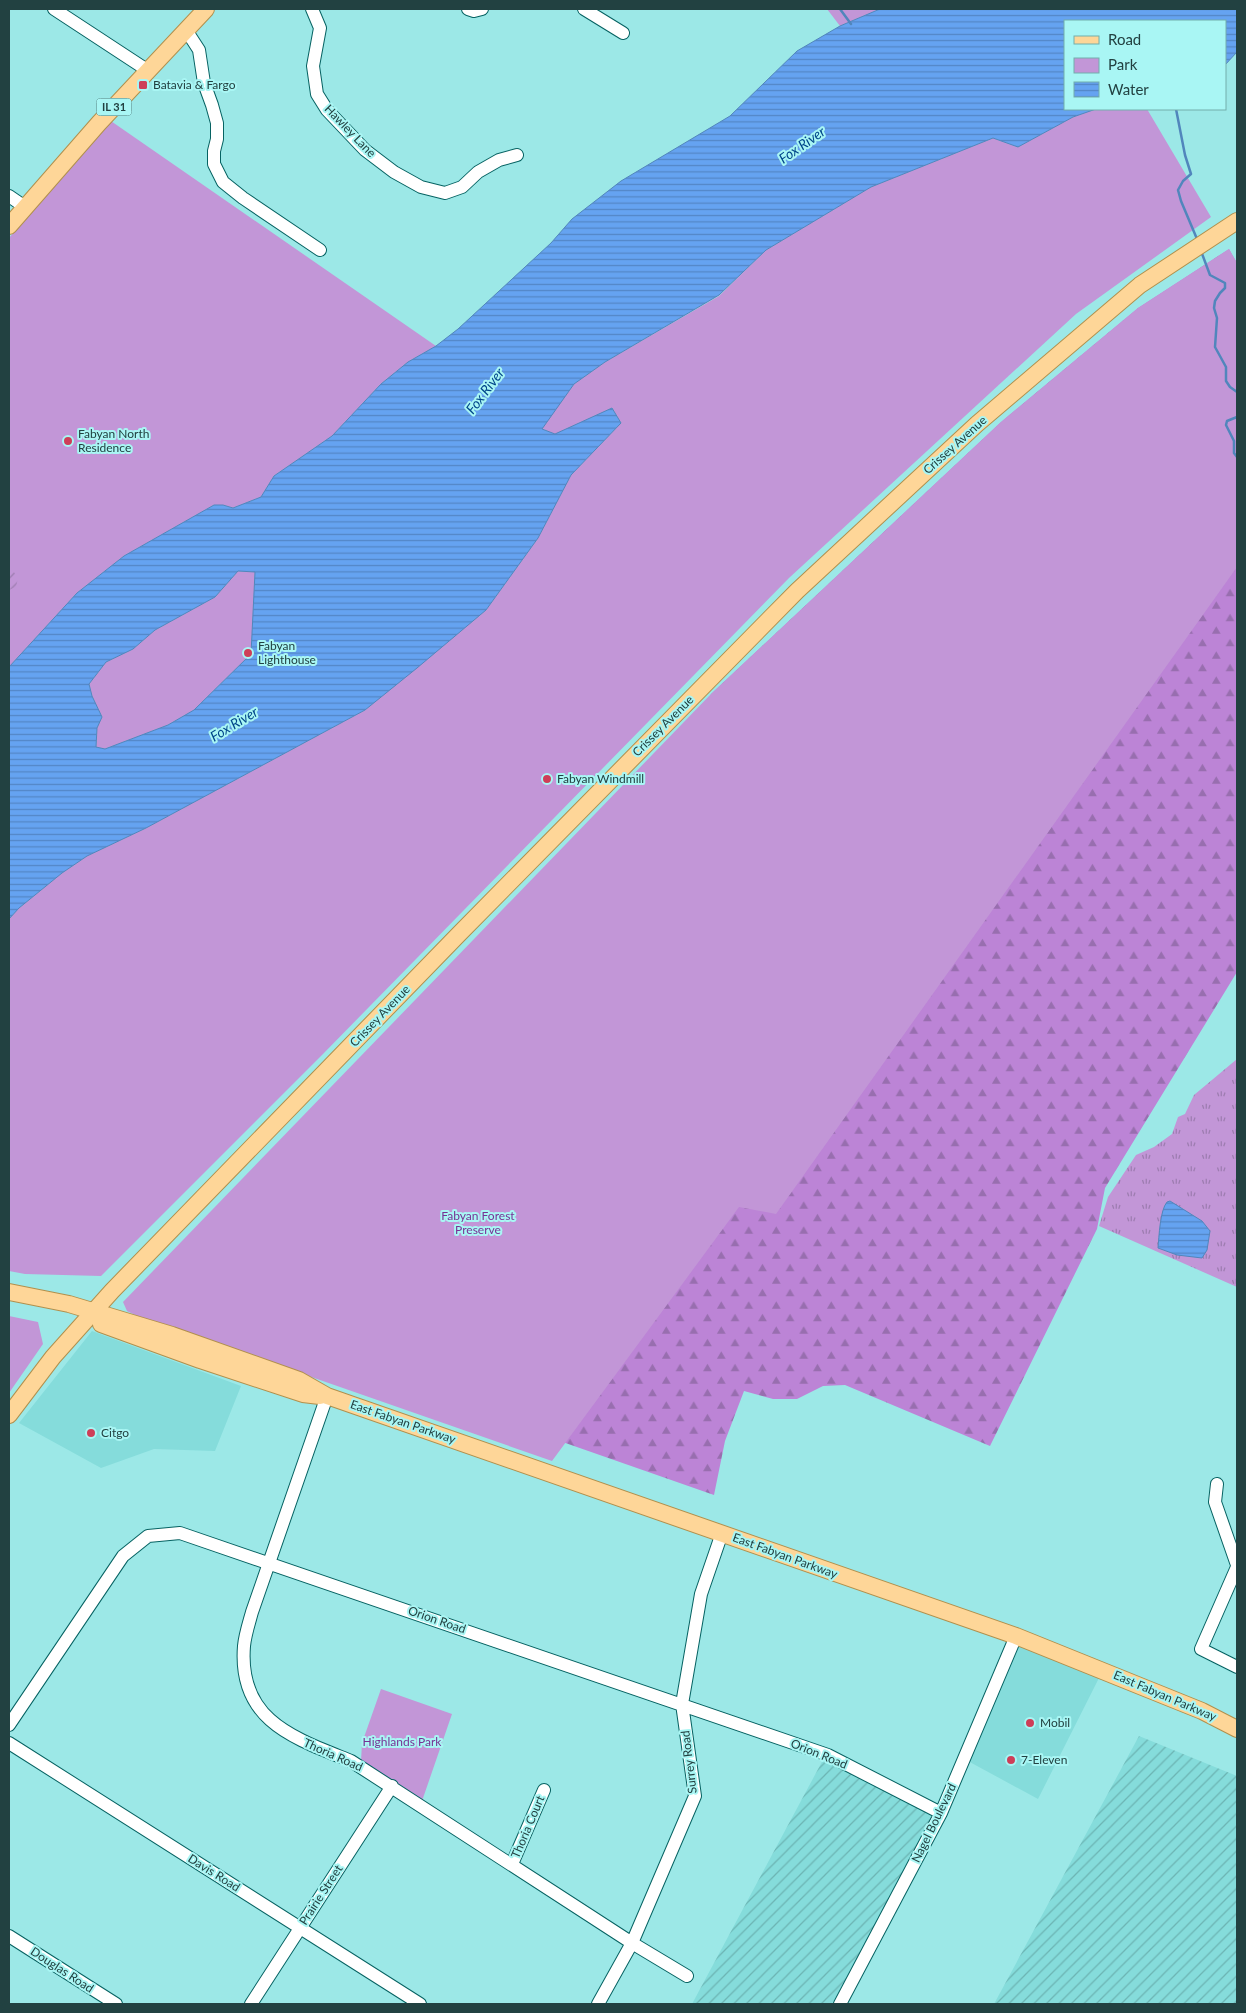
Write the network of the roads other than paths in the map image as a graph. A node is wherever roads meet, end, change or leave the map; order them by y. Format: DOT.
graph roads {
  1 [pos="54,9"];
  2 [pos="206,9"];
  3 [pos="312,9"];
  4 [pos="468,9"];
  5 [pos="482,9"];
  6 [pos="584,9"];
  7 [pos="186,30"];
  8 [pos="623,33"];
  9 [pos="147,70"];
  10 [pos="517,155"];
  11 [pos="9,196"];
  12 [pos="25,207"];
  13 [pos="1237,221"];
  14 [pos="9,226"];
  15 [pos="320,250"];
  16 [pos="9,1292"];
  17 [pos="9,1303"];
  18 [pos="90,1315"];
  19 [pos="328,1396"];
  20 [pos="9,1415"];
  21 [pos="1217,1484"];
  22 [pos="722,1533"];
  23 [pos="269,1562"];
  24 [pos="1237,1566"];
  25 [pos="1016,1636"];
  26 [pos="1237,1667"];
  27 [pos="682,1704"];
  28 [pos="9,1725"];
  29 [pos="1237,1729"];
  30 [pos="9,1743"];
  31 [pos="392,1786"];
  32 [pos="544,1790"];
  33 [pos="941,1813"];
  34 [pos="512,1864"];
  35 [pos="300,1928"];
  36 [pos="9,1936"];
  37 [pos="632,1943"];
  38 [pos="687,1976"];
  39 [pos="116,2004"];
  40 [pos="251,2004"];
  41 [pos="420,2004"];
  42 [pos="598,2004"];
  43 [pos="840,2004"];
  1 -- 9 [label="street"];
  2 -- 7 [label="main road, IL 31"];
  3 -- 10 [label="street, Hawley Lane"];
  4 -- 5 [label="street"];
  6 -- 8 [label="street"];
  7 -- 9 [label="main road, IL 31"];
  7 -- 15 [label="street"];
  9 -- 12 [label="main road, IL 31"];
  11 -- 12 [label="street"];
  12 -- 14 [label="main road, IL 31"];
  13 -- 18 [label="main road, Crissey Avenue"];
  16 -- 18 [label="main road"];
  17 -- 18 [label="main road"];
  18 -- 19 [label="main road, East Fabyan Parkway"];
  18 -- 20 [label="main road, Crissey Avenue"];
  19 -- 22 [label="main road, East Fabyan Parkway"];
  19 -- 23 [label="street, Thoria Road"];
  21 -- 24 [label="street"];
  22 -- 25 [label="main road, East Fabyan Parkway"];
  22 -- 27 [label="street, Surrey Road"];
  23 -- 27 [label="street, Orion Road"];
  23 -- 28 [label="street, Orion Road"];
  23 -- 31 [label="street, Thoria Road"];
  24 -- 26 [label="street"];
  25 -- 29 [label="main road, East Fabyan Parkway"];
  25 -- 33 [label="street, Nagel Boulevard"];
  27 -- 33 [label="street, Orion Road"];
  27 -- 37 [label="street, Surrey Road"];
  30 -- 35 [label="street, Davis Road"];
  31 -- 34 [label="street, Thoria Road"];
  31 -- 35 [label="street, Prairie Street"];
  32 -- 34 [label="street, Thoria Court"];
  33 -- 43 [label="street, Nagel Boulevard"];
  34 -- 37 [label="street, Thoria Road"];
  35 -- 40 [label="street, Prairie Street"];
  35 -- 41 [label="street, Davis Road"];
  36 -- 39 [label="street, Douglas Road"];
  37 -- 38 [label="street, Thoria Road"];
  37 -- 42 [label="street, Surrey Road"];
}
